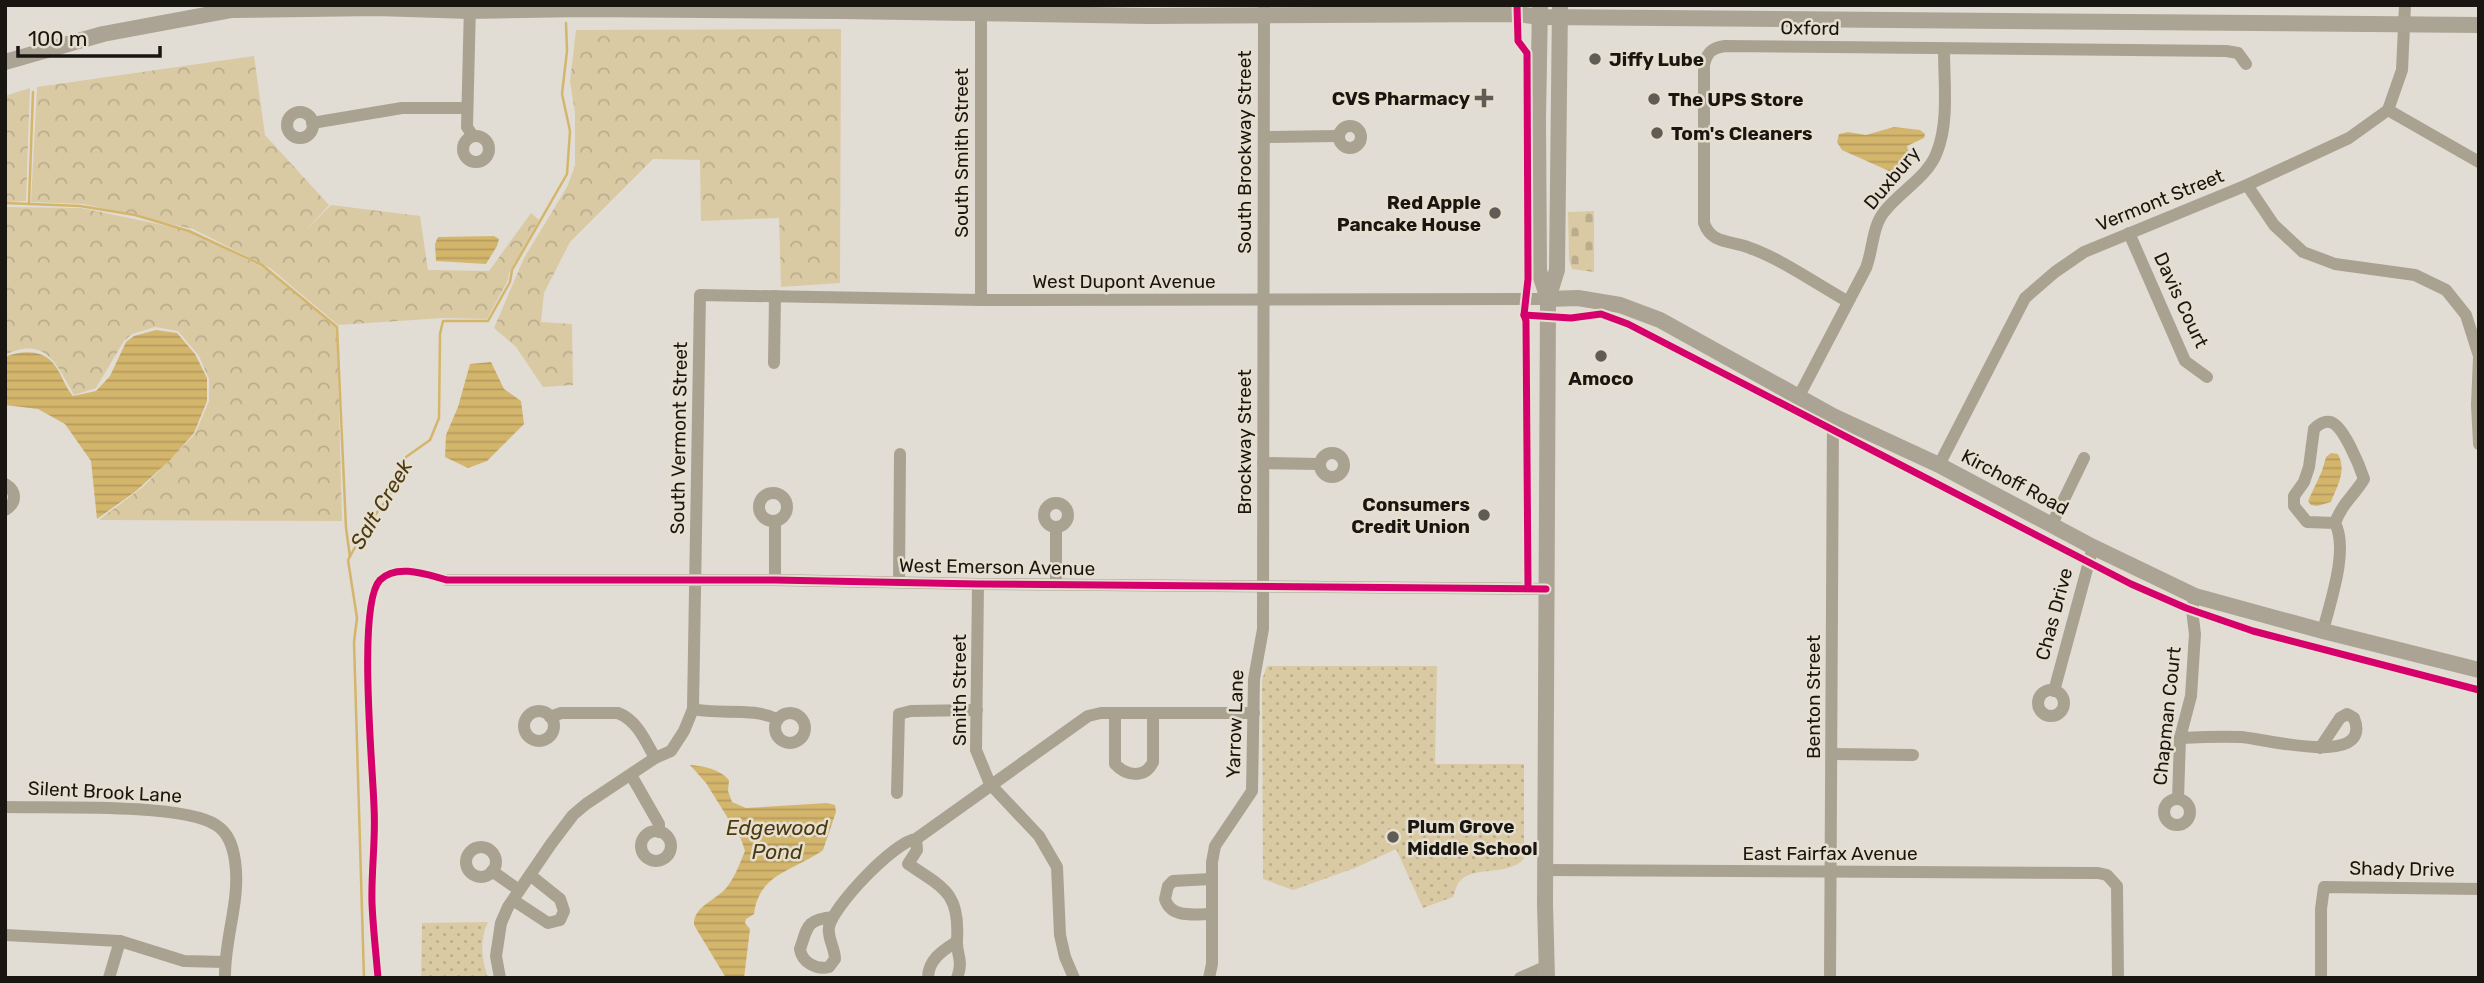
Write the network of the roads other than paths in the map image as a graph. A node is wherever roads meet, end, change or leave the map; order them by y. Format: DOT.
graph roads {
  1 [pos="2405,5"];
  2 [pos="698,7"];
  3 [pos="231,8"];
  4 [pos="470,8"];
  5 [pos="981,10"];
  6 [pos="1264,10"];
  7 [pos="1540,11"];
  8 [pos="1560,11"];
  9 [pos="1872,12"];
  10 [pos="2405,24"];
  11 [pos="2479,25"];
  12 [pos="1944,50"];
  13 [pos="5,62"];
  14 [pos="2246,64"];
  15 [pos="467,108"];
  16 [pos="2388,110"];
  17 [pos="312,122"];
  18 [pos="473,136"];
  19 [pos="1339,136"];
  20 [pos="1264,137"];
  21 [pos="2479,162"];
  22 [pos="2247,185"];
  23 [pos="2129,233"];
  24 [pos="700,295"];
  25 [pos="775,296"];
  26 [pos="1548,299"];
  27 [pos="981,300"];
  28 [pos="1263,300"];
  29 [pos="1847,301"];
  30 [pos="2479,357"];
  31 [pos="774,363"];
  32 [pos="2207,377"];
  33 [pos="1798,396"];
  34 [pos="1833,416"];
  35 [pos="2479,444"];
  36 [pos="900,454"];
  37 [pos="2084,458"];
  38 [pos="1263,463"];
  39 [pos="1319,464"];
  40 [pos="1939,466"];
  41 [pos="5,484"];
  42 [pos="5,510"];
  43 [pos="775,522"];
  44 [pos="2334,523"];
  45 [pos="2052,524"];
  46 [pos="1056,527"];
  47 [pos="2094,547"];
  48 [pos="447,580"];
  49 [pos="775,580"];
  50 [pos="696,581"];
  51 [pos="899,582"];
  52 [pos="978,584"];
  53 [pos="1056,584"];
  54 [pos="1263,585"];
  55 [pos="1546,589"];
  56 [pos="2195,596"];
  57 [pos="2323,631"];
  58 [pos="2479,670"];
  59 [pos="2054,691"];
  60 [pos="693,709"];
  61 [pos="977,709"];
  62 [pos="1115,713"];
  63 [pos="1153,713"];
  64 [pos="1254,713"];
  65 [pos="550,717"];
  66 [pos="778,719"];
  67 [pos="2180,737"];
  68 [pos="2319,748"];
  69 [pos="1832,754"];
  70 [pos="1913,755"];
  71 [pos="655,758"];
  72 [pos="631,775"];
  73 [pos="990,784"];
  74 [pos="897,793"];
  75 [pos="2178,799"];
  76 [pos="5,807"];
  77 [pos="659,832"];
  78 [pos="916,839"];
  79 [pos="890,855"];
  80 [pos="908,864"];
  81 [pos="1545,870"];
  82 [pos="492,871"];
  83 [pos="1830,872"];
  84 [pos="530,875"];
  85 [pos="1211,879"];
  86 [pos="2479,889"];
  87 [pos="516,895"];
  88 [pos="1212,914"];
  89 [pos="832,917"];
  90 [pos="5,935"];
  91 [pos="120,941"];
  92 [pos="956,942"];
  93 [pos="225,962"];
  94 [pos="1547,972"];
  95 [pos="110,978"];
  96 [pos="225,978"];
  97 [pos="500,978"];
  98 [pos="928,978"];
  99 [pos="957,978"];
  100 [pos="1074,978"];
  101 [pos="1209,978"];
  102 [pos="1520,978"];
  103 [pos="1830,978"];
  104 [pos="2118,978"];
  105 [pos="2321,978"];
  1 -- 10 [label="street"];
  2 -- 4 [label="main road"];
  2 -- 5 [label="main road"];
  3 -- 4 [label="main road"];
  3 -- 13 [label="main road"];
  4 -- 15 [label="street"];
  5 -- 6 [label="main road"];
  5 -- 27 [label="street, South Smith Street"];
  6 -- 7 [label="main road"];
  6 -- 20 [label="street, South Brockway Street"];
  7 -- 8 [label="main road"];
  7 -- 26 [label="main road"];
  8 -- 9 [label="main road"];
  8 -- 26 [label="main road"];
  9 -- 10 [label="main road"];
  10 -- 11 [label="main road"];
  10 -- 16 [label="street"];
  12 -- 14 [label="street, Oxford"];
  12 -- 29 [label="street, Duxbury"];
  12 -- 29 [label="street, Oxford"];
  15 -- 17 [label="street"];
  15 -- 18 [label="street"];
  16 -- 21 [label="street"];
  16 -- 22 [label="street, Vermont Street"];
  19 -- 20 [label="street"];
  20 -- 28 [label="street, South Brockway Street"];
  22 -- 23 [label="street, Vermont Street"];
  22 -- 30 [label="street"];
  23 -- 32 [label="street, Davis Court"];
  23 -- 40 [label="street, Vermont Street"];
  24 -- 25 [label="street, West Dupont Avenue"];
  24 -- 50 [label="street, South Vermont Street"];
  25 -- 27 [label="street, West Dupont Avenue"];
  25 -- 31 [label="street"];
  26 -- 28 [label="street, West Dupont Avenue"];
  26 -- 33 [label="main road, Kirchoff Road"];
  26 -- 55 [label="main road"];
  27 -- 28 [label="street, West Dupont Avenue"];
  28 -- 38 [label="street, Brockway Street"];
  29 -- 33 [label="street, Duxbury"];
  30 -- 35 [label="street"];
  33 -- 34 [label="main road, Kirchoff Road"];
  34 -- 40 [label="main road, Kirchoff Road"];
  34 -- 69 [label="street, Benton Street"];
  36 -- 51 [label="street"];
  37 -- 45 [label="street"];
  38 -- 39 [label="street"];
  38 -- 54 [label="street, Brockway Street"];
  40 -- 45 [label="main road, Kirchoff Road"];
  41 -- 42 [label="street"];
  43 -- 49 [label="street"];
  44 -- 44 [label="street"];
  44 -- 57 [label="street"];
  45 -- 47 [label="main road, Kirchoff Road"];
  46 -- 53 [label="street"];
  47 -- 56 [label="main road, Kirchoff Road"];
  47 -- 59 [label="street, Chas Drive"];
  48 -- 50 [label="street, West Emerson Avenue"];
  49 -- 50 [label="street, West Emerson Avenue"];
  49 -- 51 [label="street, West Emerson Avenue"];
  50 -- 60 [label="street, South Vermont Street"];
  51 -- 52 [label="street, West Emerson Avenue"];
  52 -- 53 [label="street, West Emerson Avenue"];
  52 -- 61 [label="street, Smith Street"];
  53 -- 54 [label="street, West Emerson Avenue"];
  54 -- 55 [label="street, West Emerson Avenue"];
  54 -- 64 [label="street, Yarrow Lane"];
  55 -- 81 [label="main road"];
  56 -- 57 [label="main road, Kirchoff Road"];
  56 -- 67 [label="street, Chapman Court"];
  57 -- 58 [label="main road, Kirchoff Road"];
  60 -- 66 [label="street"];
  60 -- 71 [label="street"];
  61 -- 73 [label="street, Smith Street"];
  61 -- 74 [label="street"];
  62 -- 63 [label="street"];
  62 -- 63 [label="street"];
  62 -- 73 [label="street"];
  63 -- 64 [label="street"];
  64 -- 85 [label="street, Yarrow Lane"];
  65 -- 71 [label="street"];
  67 -- 68 [label="street"];
  67 -- 75 [label="street, Chapman Court"];
  69 -- 70 [label="street"];
  69 -- 83 [label="street, Benton Street"];
  71 -- 72 [label="street"];
  72 -- 77 [label="street"];
  72 -- 84 [label="street"];
  73 -- 78 [label="street"];
  73 -- 100 [label="street, Smith Street"];
  76 -- 93 [label="street, Silent Brook Lane"];
  78 -- 79 [label="street"];
  78 -- 80 [label="street"];
  79 -- 80 [label="street"];
  79 -- 89 [label="street"];
  80 -- 92 [label="street"];
  81 -- 83 [label="street, East Fairfax Avenue"];
  81 -- 94 [label="main road"];
  82 -- 87 [label="street"];
  83 -- 103 [label="street, Benton Street"];
  83 -- 104 [label="street, East Fairfax Avenue"];
  84 -- 87 [label="street"];
  84 -- 87 [label="street"];
  85 -- 88 [label="street, Yarrow Lane"];
  85 -- 88 [label="street"];
  86 -- 105 [label="street, Shady Drive"];
  87 -- 97 [label="street"];
  88 -- 101 [label="street, Yarrow Lane"];
  90 -- 91 [label="street"];
  91 -- 93 [label="street"];
  91 -- 95 [label="street"];
  92 -- 98 [label="street"];
  92 -- 99 [label="street"];
  93 -- 96 [label="street"];
  94 -- 102 [label="street"];
}
